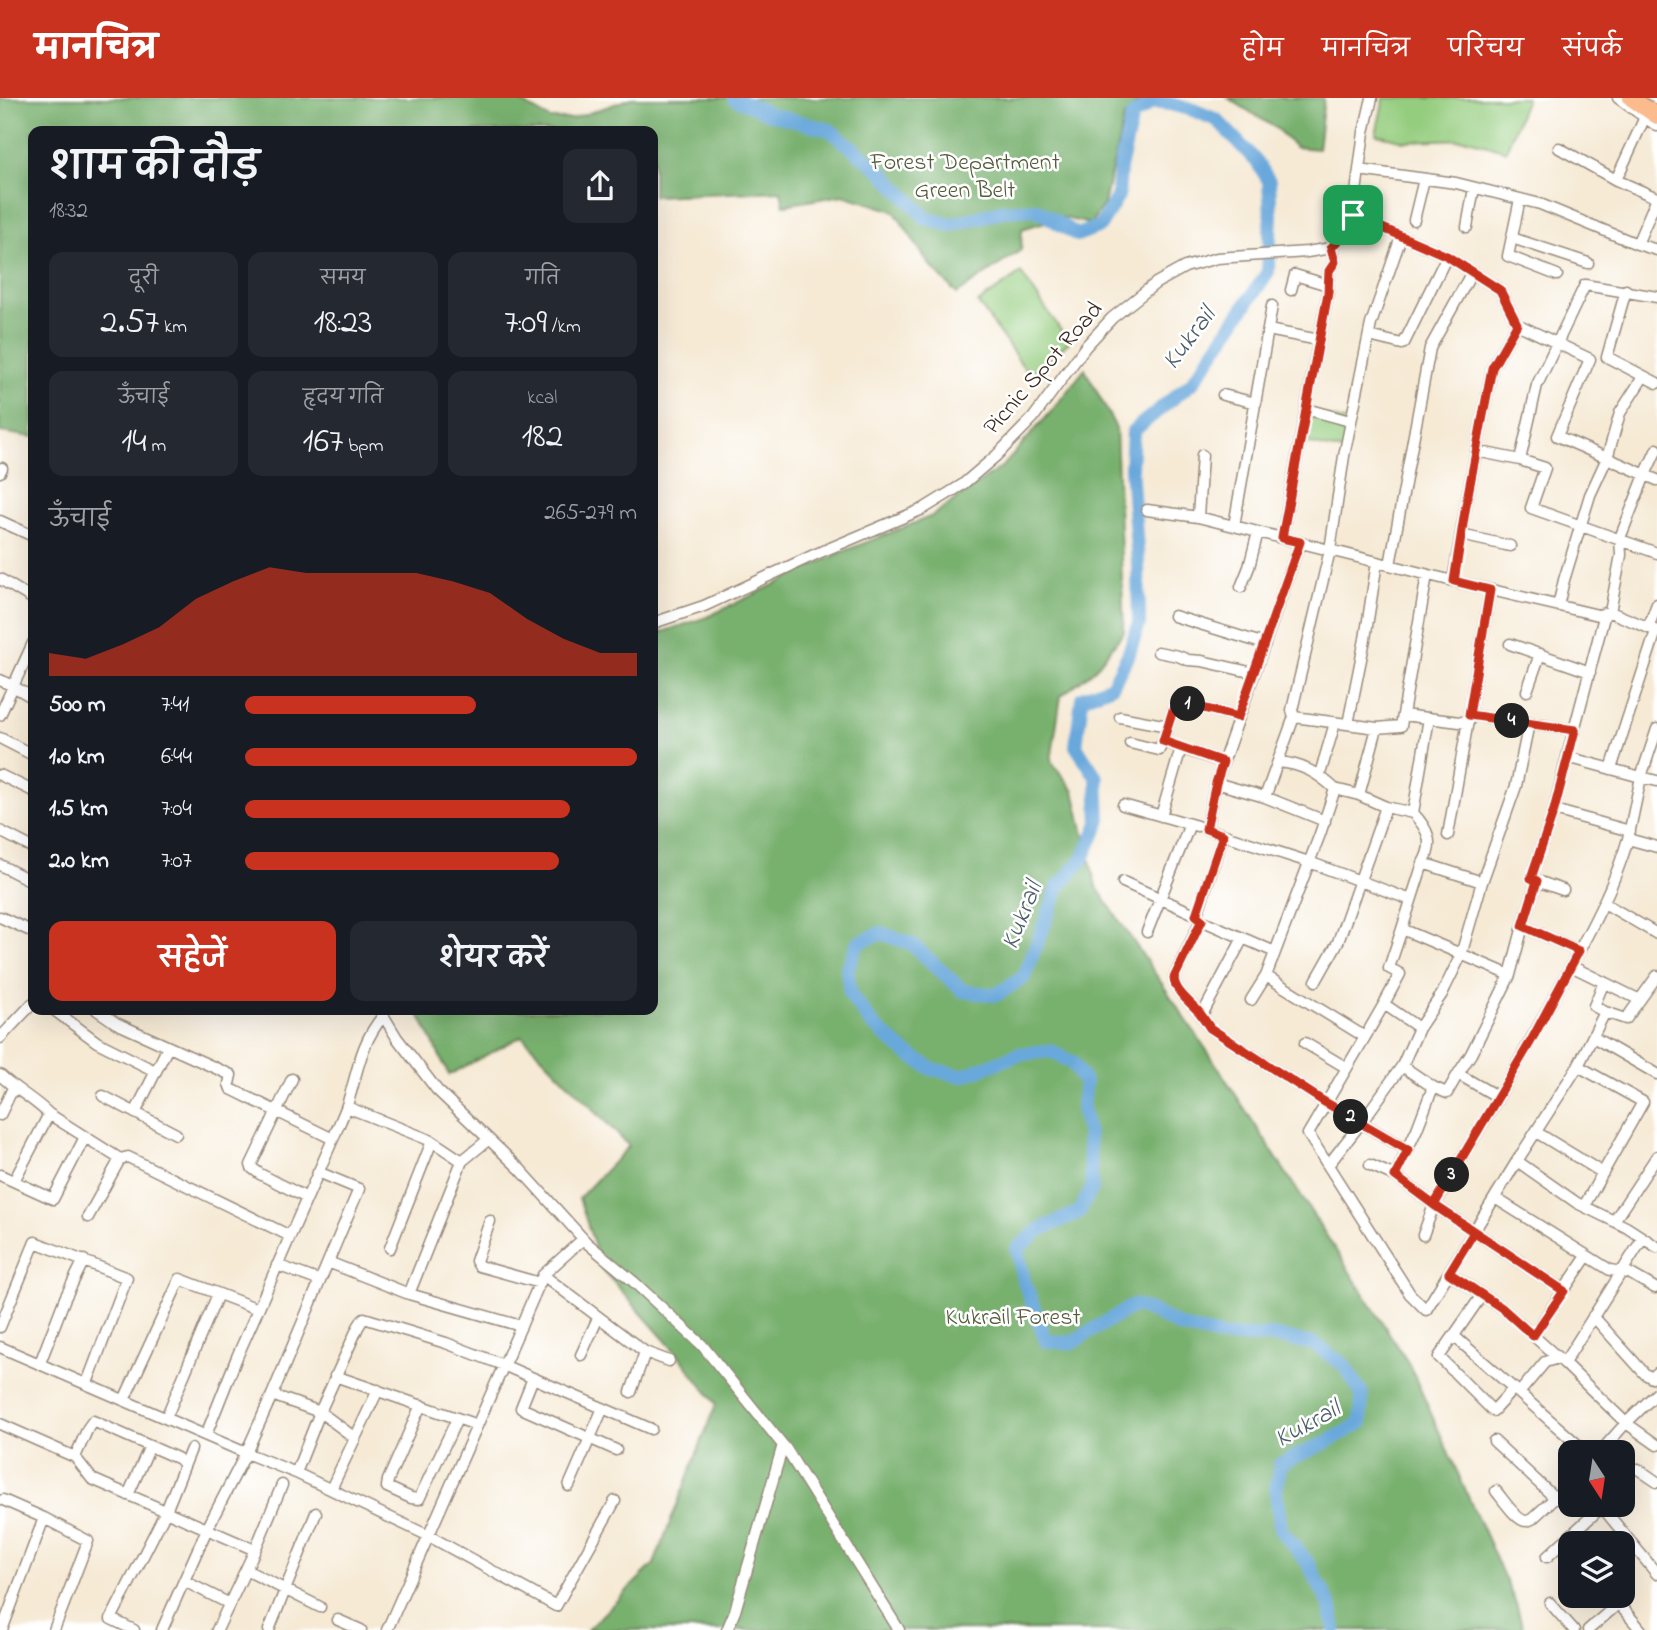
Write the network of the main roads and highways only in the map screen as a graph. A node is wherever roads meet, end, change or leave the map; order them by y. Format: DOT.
graph roads {
  1 [pos="1631,98"];
  2 [pos="1650,98"];
  3 [pos="1657,103"];
  4 [pos="1651,117"];
  1 -- 4 [label="highway"];
  2 -- 3 [label="highway"];
}
